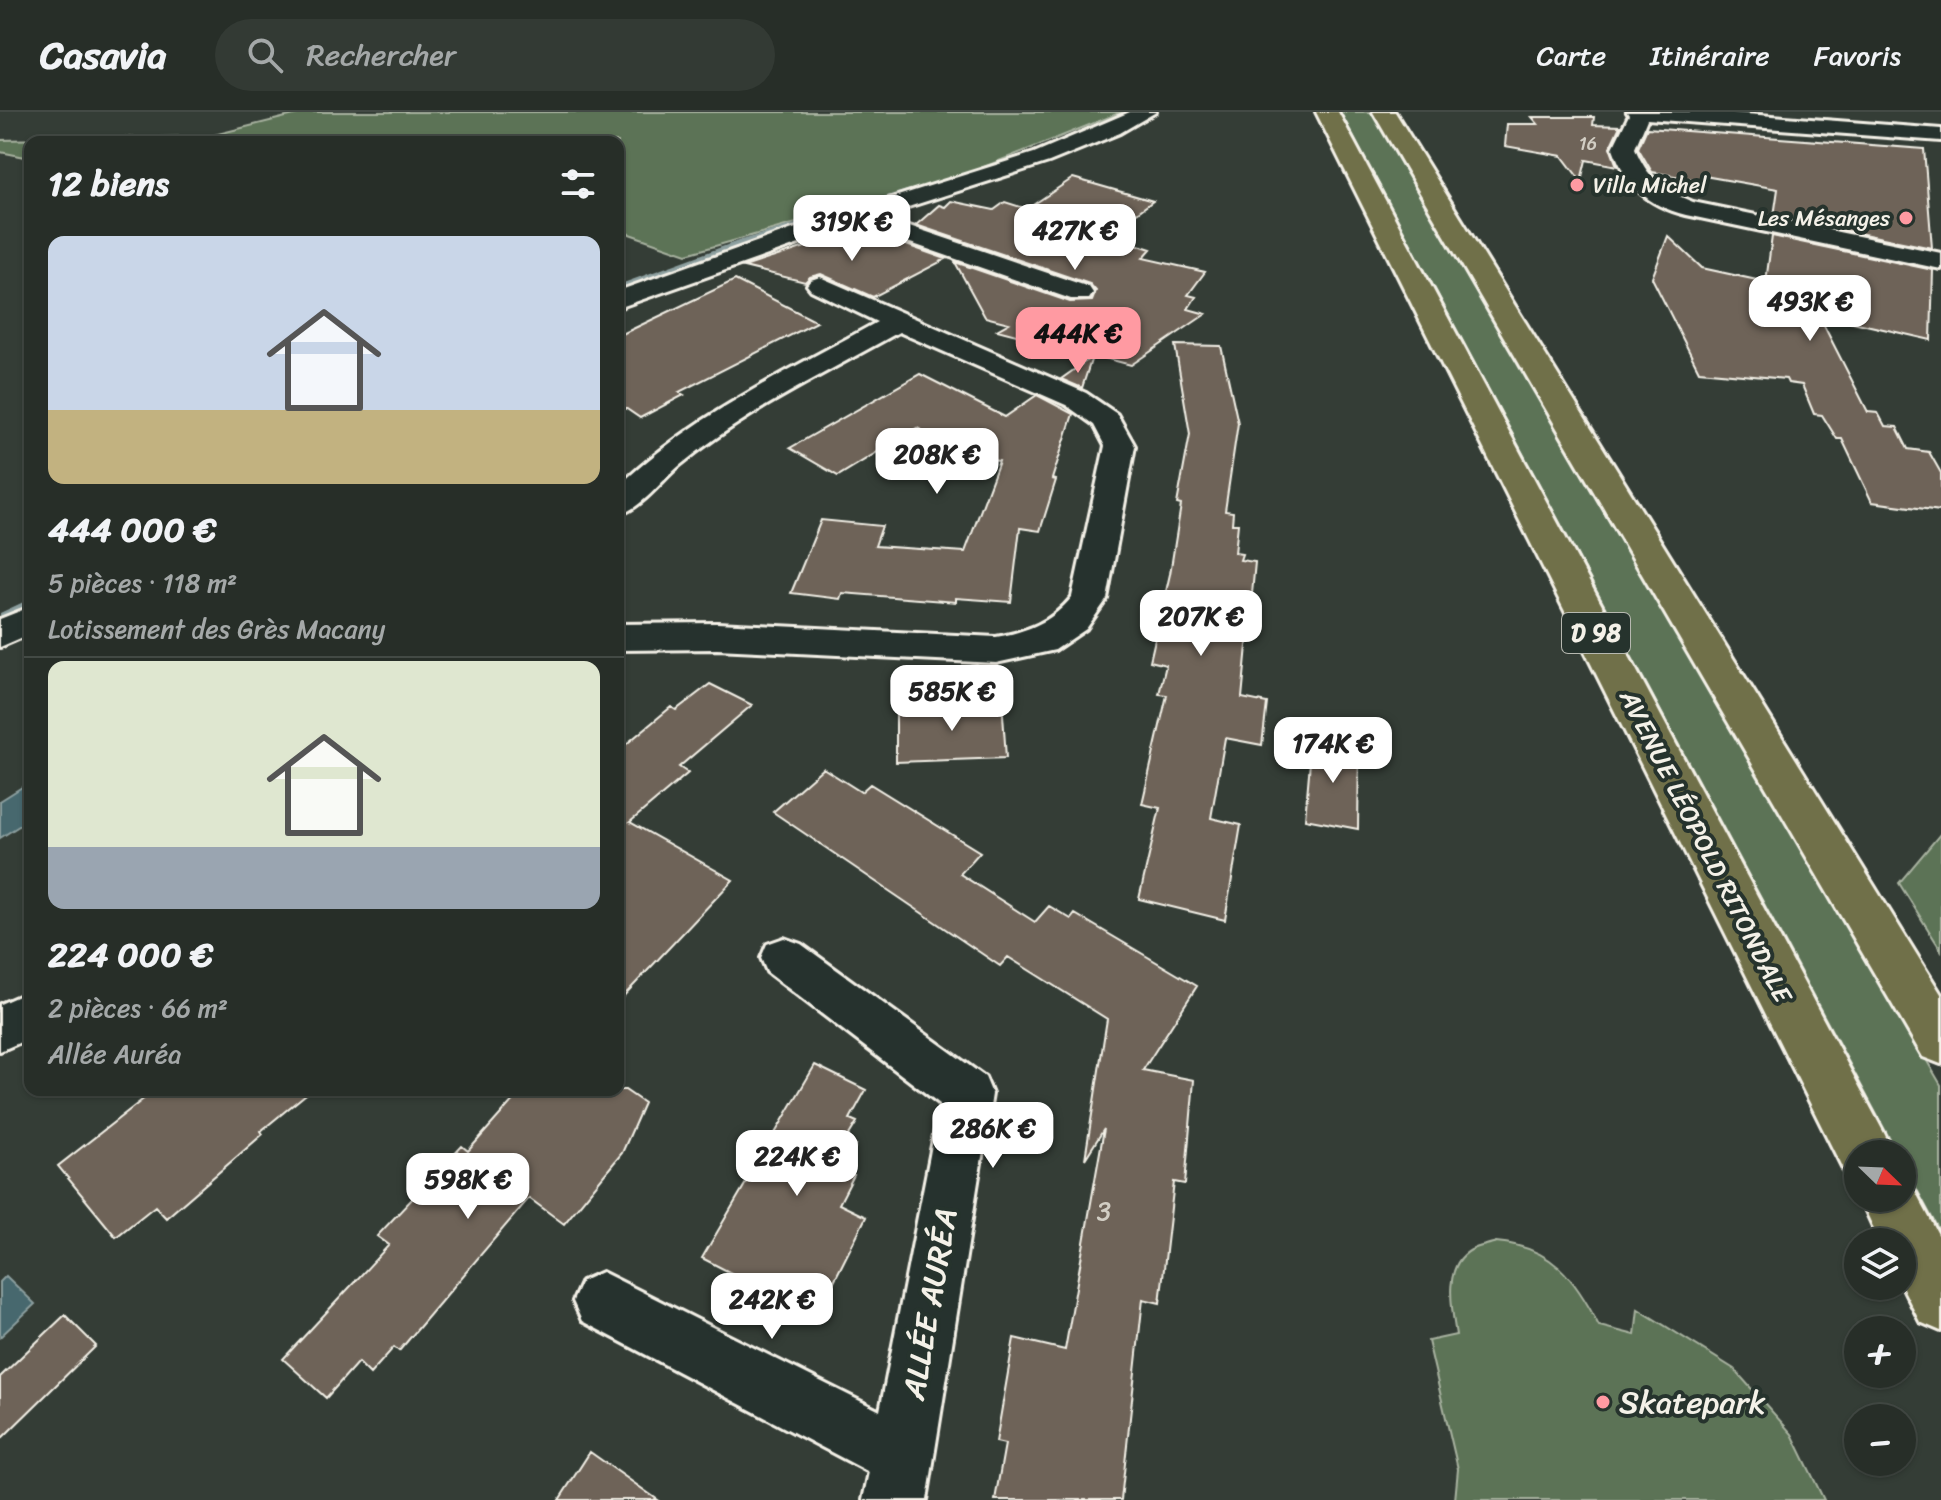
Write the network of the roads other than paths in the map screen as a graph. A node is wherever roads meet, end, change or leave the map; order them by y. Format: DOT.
graph roads {
  1 [pos="1146,112"];
  2 [pos="1327,112"];
  3 [pos="1384,112"];
  4 [pos="1639,112"];
  5 [pos="1851,112"];
  6 [pos="1941,118"];
  7 [pos="1821,119"];
  8 [pos="1941,135"];
  9 [pos="1686,208"];
  10 [pos="856,216"];
  11 [pos="1941,261"];
  12 [pos="1941,276"];
  13 [pos="820,285"];
  14 [pos="1080,293"];
  15 [pos="624,298"];
  16 [pos="898,322"];
  17 [pos="624,499"];
  18 [pos="24,622"];
  19 [pos="0,634"];
  20 [pos="624,637"];
  21 [pos="784,958"];
  22 [pos="24,1016"];
  23 [pos="0,1029"];
  24 [pos="1941,1040"];
  25 [pos="1858,1140"];
  26 [pos="1895,1212"];
  27 [pos="602,1301"];
  28 [pos="1941,1301"];
  29 [pos="899,1478"];
  1 -- 10 [label="street"];
  2 -- 25 [label="highway, AVENUE LÉOPOLD RITONDALE / D 98"];
  3 -- 24 [label="highway"];
  4 -- 7 [label="street"];
  4 -- 9 [label="street"];
  5 -- 6 [label="street"];
  7 -- 8 [label="street"];
  9 -- 11 [label="street"];
  9 -- 12 [label="street"];
  10 -- 14 [label="street"];
  10 -- 15 [label="street"];
  13 -- 16 [label="street"];
  16 -- 17 [label="street"];
  16 -- 20 [label="street"];
  18 -- 19 [label="street"];
  21 -- 29 [label="street, ALLÉE AURÉA"];
  22 -- 23 [label="street"];
  26 -- 28 [label="highway"];
  27 -- 29 [label="street, ALLÉE AURÉA"];
}
